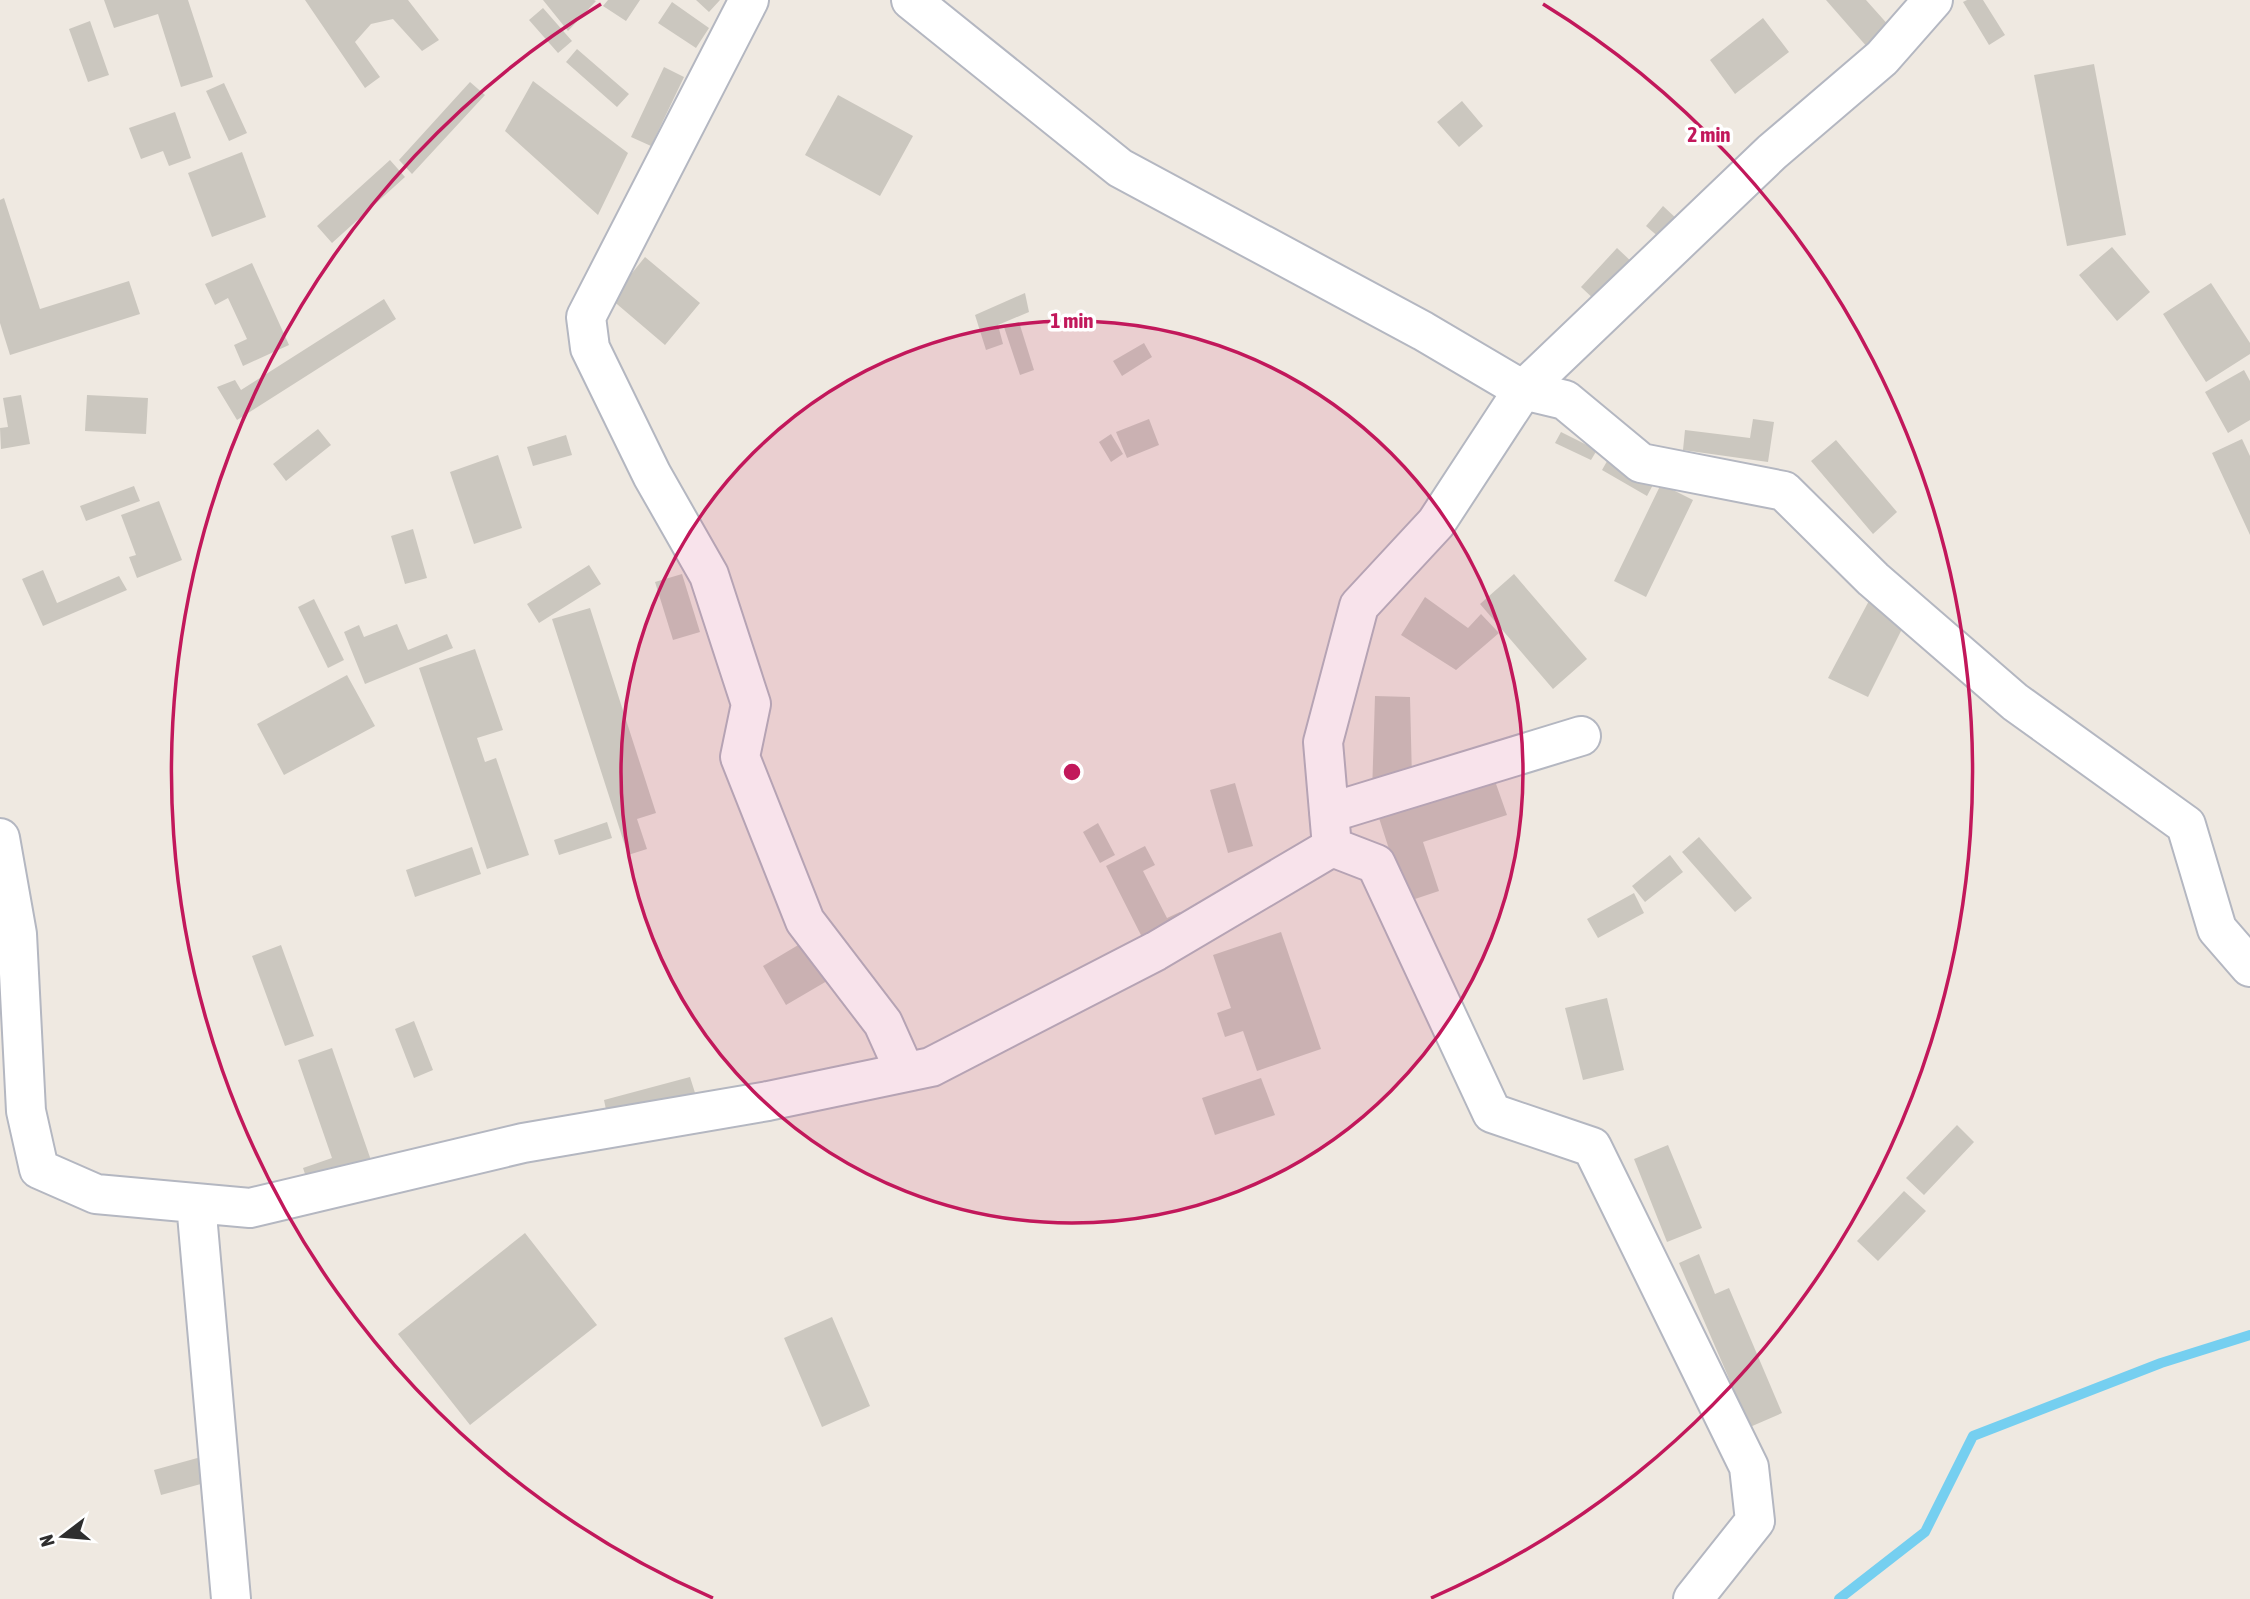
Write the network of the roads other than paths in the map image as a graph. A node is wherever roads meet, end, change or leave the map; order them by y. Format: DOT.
graph roads {
  1 [pos="749,0"];
  2 [pos="911,0"];
  3 [pos="1933,0"];
  4 [pos="1523,390"];
  5 [pos="1581,736"];
  6 [pos="1331,830"];
  7 [pos="0,838"];
  8 [pos="2250,967"];
  9 [pos="905,1072"];
  10 [pos="13,1109"];
  11 [pos="196,1203"];
  12 [pos="231,1599"];
  13 [pos="1693,1599"];
  1 -- 9 [label="street"];
  2 -- 4 [label="street"];
  3 -- 4 [label="street"];
  4 -- 6 [label="street"];
  4 -- 8 [label="street"];
  5 -- 6 [label="street"];
  6 -- 9 [label="street"];
  6 -- 13 [label="street"];
  7 -- 10 [label="street"];
  9 -- 11 [label="street"];
  10 -- 11 [label="street"];
  11 -- 12 [label="street"];
}
